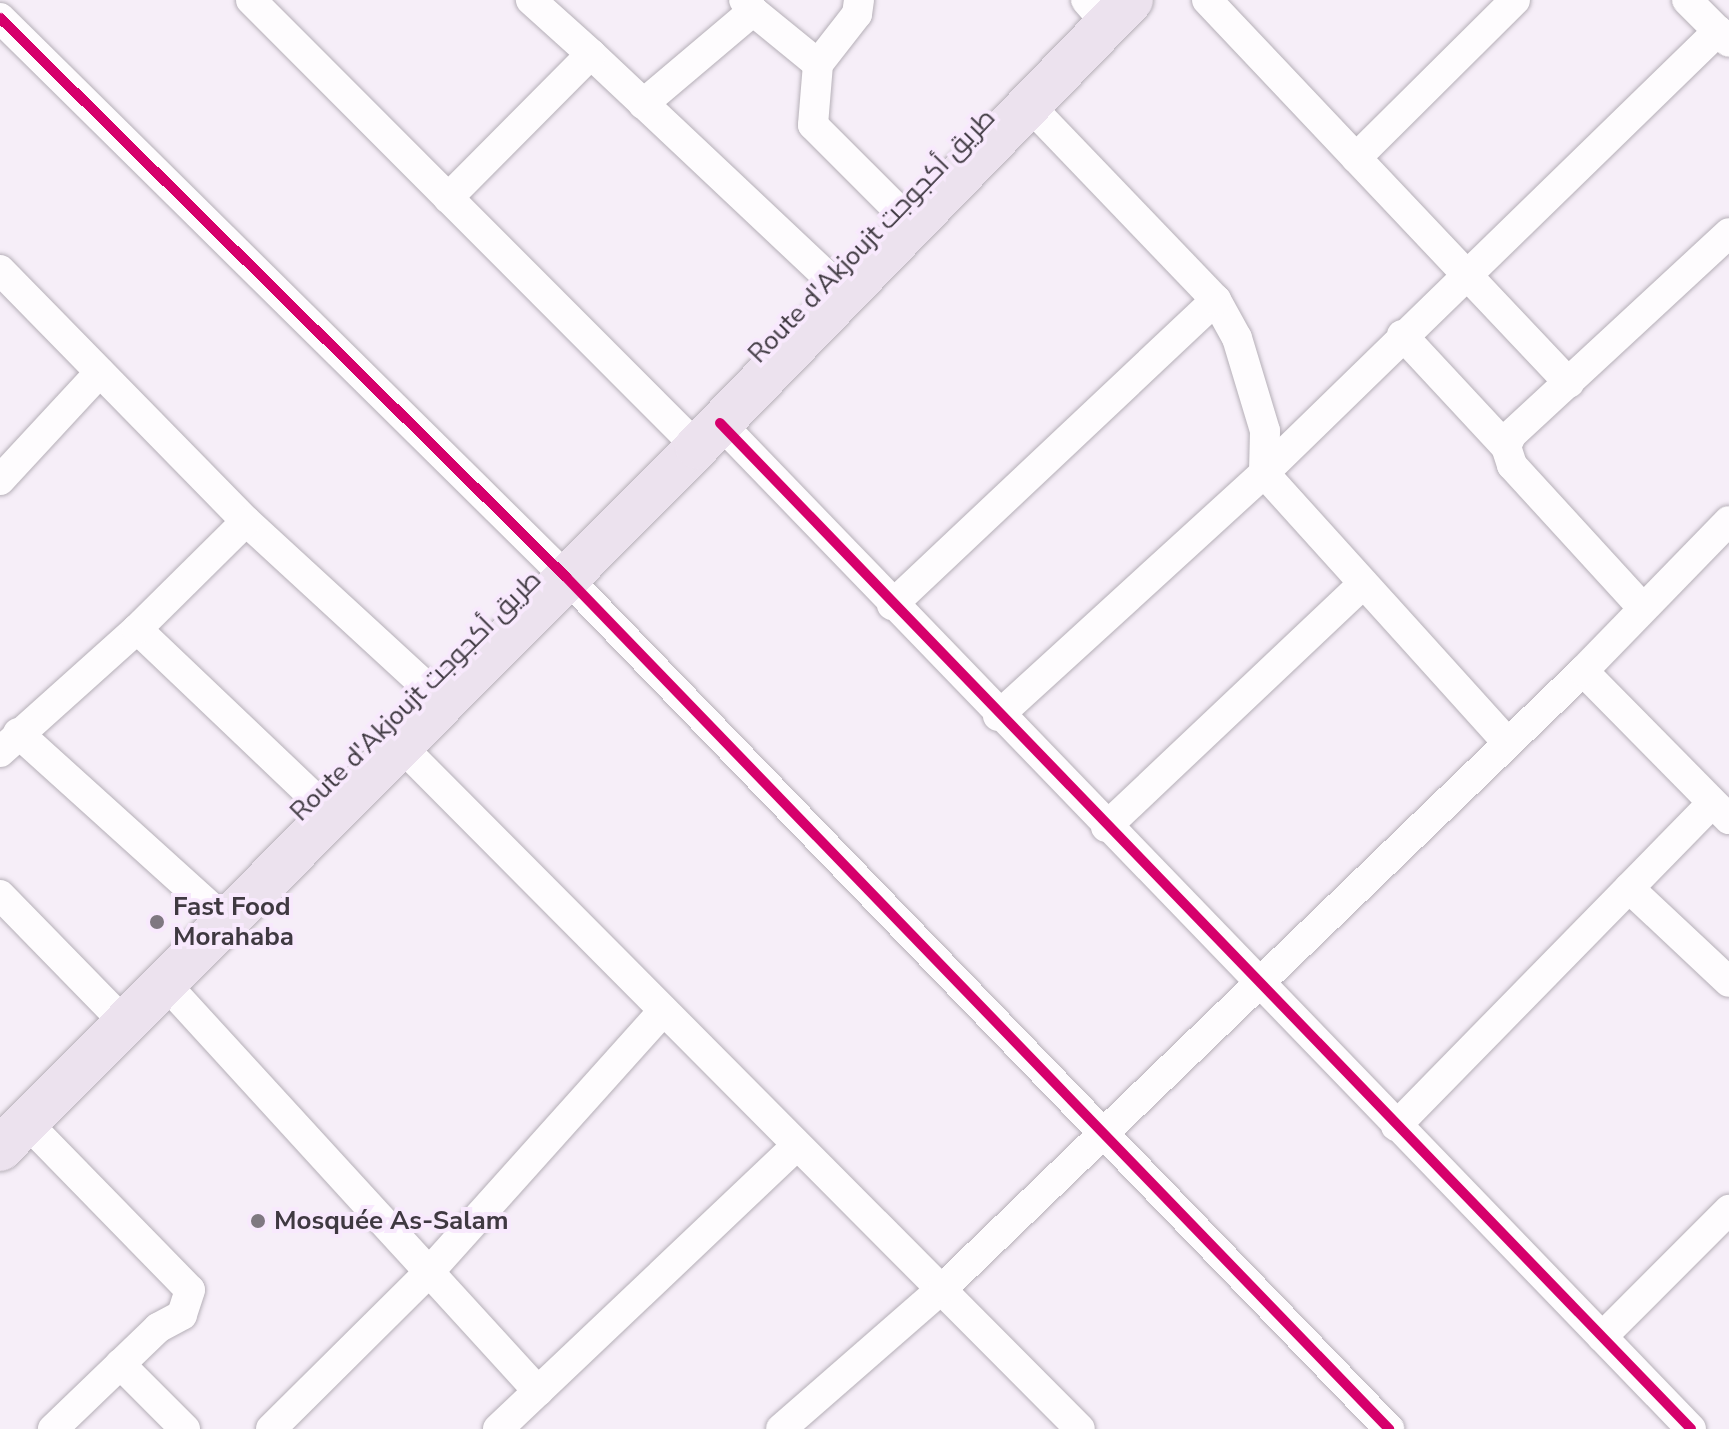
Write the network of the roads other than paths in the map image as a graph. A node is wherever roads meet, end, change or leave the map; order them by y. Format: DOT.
graph roads {
  1 [pos="10,0"];
  2 [pos="531,0"];
  3 [pos="859,0"];
  4 [pos="1207,0"];
  5 [pos="1515,0"];
  6 [pos="1687,0"];
  7 [pos="253,1"];
  8 [pos="749,5"];
  9 [pos="1108,8"];
  10 [pos="0,10"];
  11 [pos="0,18"];
  12 [pos="1723,37"];
  13 [pos="591,54"];
  14 [pos="818,64"];
  15 [pos="643,104"];
  16 [pos="1030,106"];
  17 [pos="1356,158"];
  18 [pos="448,198"];
  19 [pos="914,226"];
  20 [pos="1729,233"];
  21 [pos="0,270"];
  22 [pos="1465,273"];
  23 [pos="846,294"];
  24 [pos="1216,300"];
  25 [pos="1402,335"];
  26 [pos="100,372"];
  27 [pos="1569,383"];
  28 [pos="708,435"];
  29 [pos="1506,447"];
  30 [pos="1264,473"];
  31 [pos="0,480"];
  32 [pos="246,521"];
  33 [pos="1726,531"];
  34 [pos="566,577"];
  35 [pos="1363,584"];
  36 [pos="892,605"];
  37 [pos="1641,606"];
  38 [pos="137,629"];
  39 [pos="1583,671"];
  40 [pos="441,700"];
  41 [pos="998,716"];
  42 [pos="9,742"];
  43 [pos="1507,742"];
  44 [pos="398,743"];
  45 [pos="1720,811"];
  46 [pos="330,813"];
  47 [pos="1106,827"];
  48 [pos="1629,888"];
  49 [pos="0,895"];
  50 [pos="224,919"];
  51 [pos="163,981"];
  52 [pos="1257,982"];
  53 [pos="1729,982"];
  54 [pos="663,1011"];
  55 [pos="123,1021"];
  56 [pos="1396,1126"];
  57 [pos="1104,1134"];
  58 [pos="13,1136"];
  59 [pos="796,1146"];
  60 [pos="1729,1210"];
  61 [pos="429,1272"];
  62 [pos="944,1287"];
  63 [pos="1602,1337"];
  64 [pos="120,1364"];
  65 [pos="538,1391"];
  66 [pos="53,1429"];
  67 [pos="185,1429"];
  68 [pos="271,1429"];
  69 [pos="498,1429"];
  70 [pos="781,1429"];
  71 [pos="1080,1429"];
  72 [pos="1389,1429"];
  73 [pos="1691,1429"];
  1 -- 10 [label="street"];
  2 -- 13 [label="street"];
  3 -- 14 [label="street"];
  4 -- 17 [label="street"];
  5 -- 17 [label="street"];
  6 -- 12 [label="street"];
  7 -- 18 [label="street"];
  8 -- 14 [label="street"];
  8 -- 15 [label="street"];
  9 -- 16 [label="highway, Route d'Akjoujt طريق أكجوجت"];
  11 -- 34 [label="street"];
  12 -- 22 [label="street"];
  13 -- 15 [label="street"];
  13 -- 18 [label="street"];
  14 -- 19 [label="street"];
  15 -- 23 [label="street"];
  16 -- 19 [label="highway, Route d'Akjoujt طريق أكجوجت"];
  16 -- 24 [label="street"];
  17 -- 22 [label="street"];
  18 -- 28 [label="street"];
  19 -- 23 [label="highway, Route d'Akjoujt طريق أكجوجت"];
  20 -- 27 [label="street"];
  21 -- 26 [label="street"];
  22 -- 25 [label="street"];
  22 -- 27 [label="street"];
  23 -- 28 [label="highway, Route d'Akjoujt طريق أكجوجت"];
  24 -- 30 [label="street"];
  24 -- 36 [label="street"];
  25 -- 29 [label="street"];
  25 -- 30 [label="street"];
  26 -- 31 [label="street"];
  26 -- 32 [label="street"];
  27 -- 29 [label="street"];
  28 -- 34 [label="highway, Route d'Akjoujt طريق أكجوجت"];
  28 -- 36 [label="street"];
  29 -- 37 [label="street"];
  30 -- 35 [label="street"];
  30 -- 41 [label="street"];
  32 -- 38 [label="street"];
  32 -- 40 [label="street"];
  33 -- 37 [label="street"];
  34 -- 40 [label="highway, Route d'Akjoujt طريق أكجوجت"];
  34 -- 57 [label="street"];
  35 -- 43 [label="street"];
  35 -- 47 [label="street"];
  36 -- 41 [label="street"];
  37 -- 39 [label="street"];
  38 -- 42 [label="street"];
  38 -- 46 [label="street"];
  39 -- 43 [label="street"];
  39 -- 45 [label="street"];
  40 -- 44 [label="highway, Route d'Akjoujt طريق أكجوجت"];
  41 -- 47 [label="street"];
  42 -- 50 [label="street"];
  43 -- 52 [label="street"];
  44 -- 46 [label="highway, Route d'Akjoujt طريق أكجوجت"];
  44 -- 54 [label="street"];
  45 -- 48 [label="street"];
  46 -- 50 [label="highway, Route d'Akjoujt طريق أكجوجت"];
  47 -- 52 [label="street"];
  48 -- 53 [label="street"];
  48 -- 56 [label="street"];
  49 -- 55 [label="street"];
  50 -- 51 [label="highway, Route d'Akjoujt طريق أكجوجت"];
  51 -- 55 [label="highway, Route d'Akjoujt طريق أكجوجت"];
  51 -- 61 [label="street"];
  52 -- 56 [label="street"];
  52 -- 57 [label="street"];
  54 -- 59 [label="street"];
  54 -- 61 [label="street"];
  55 -- 58 [label="highway, Route d'Akjoujt طريق أكجوجت"];
  56 -- 63 [label="street"];
  57 -- 62 [label="street"];
  57 -- 72 [label="street"];
  58 -- 64 [label="street"];
  59 -- 62 [label="street"];
  59 -- 65 [label="street"];
  60 -- 63 [label="street"];
  61 -- 65 [label="street"];
  61 -- 68 [label="street"];
  62 -- 70 [label="street"];
  62 -- 71 [label="street"];
  63 -- 73 [label="street"];
  64 -- 66 [label="street"];
  64 -- 67 [label="street"];
  65 -- 69 [label="street"];
}
